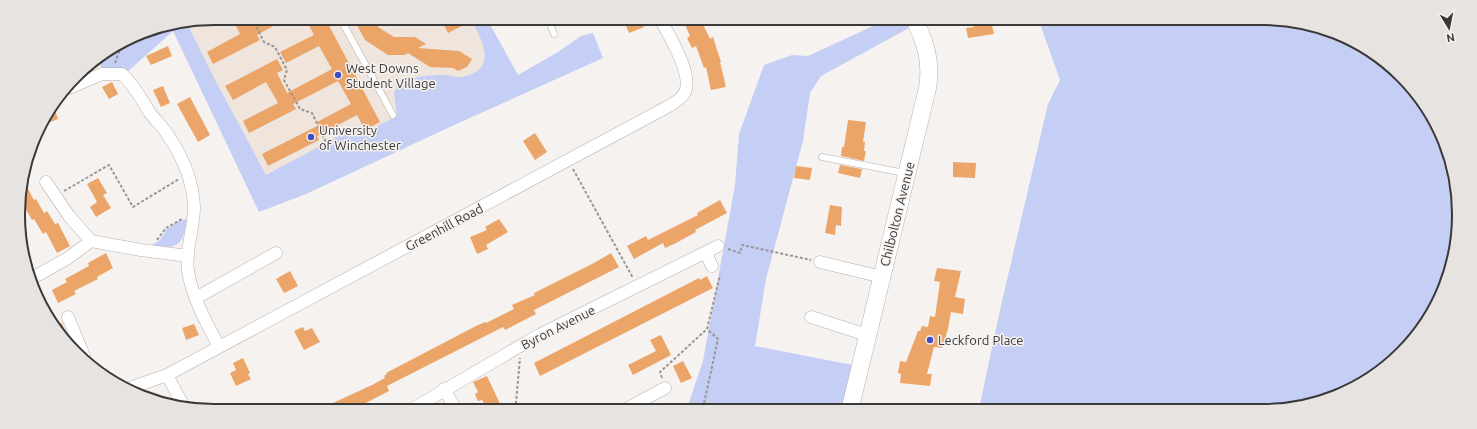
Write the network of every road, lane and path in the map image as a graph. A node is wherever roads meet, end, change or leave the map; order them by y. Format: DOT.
graph roads {
  1 [pos="256,25"];
  2 [pos="344,25"];
  3 [pos="550,25"];
  4 [pos="663,25"];
  5 [pos="917,25"];
  6 [pos="554,34"];
  7 [pos="119,50"];
  8 [pos="110,73"];
  9 [pos="78,84"];
  10 [pos="393,115"];
  11 [pos="326,142"];
  12 [pos="822,157"];
  13 [pos="567,160"];
  14 [pos="189,173"];
  15 [pos="907,173"];
  16 [pos="46,182"];
  17 [pos="56,196"];
  18 [pos="194,213"];
  19 [pos="91,241"];
  20 [pos="718,246"];
  21 [pos="142,250"];
  22 [pos="706,252"];
  23 [pos="276,253"];
  24 [pos="188,256"];
  25 [pos="820,262"];
  26 [pos="712,266"];
  27 [pos="38,275"];
  28 [pos="882,277"];
  29 [pos="638,286"];
  30 [pos="196,298"];
  31 [pos="68,317"];
  32 [pos="811,317"];
  33 [pos="707,330"];
  34 [pos="867,335"];
  35 [pos="75,342"];
  36 [pos="521,345"];
  37 [pos="219,347"];
  38 [pos="167,375"];
  39 [pos="135,386"];
  40 [pos="665,388"];
  41 [pos="444,389"];
  42 [pos="181,400"];
  43 [pos="420,404"];
  44 [pos="453,404"];
  45 [pos="517,404"];
  46 [pos="635,404"];
  47 [pos="704,404"];
  48 [pos="851,404"];
  1 -- 11 [label="path"];
  2 -- 10 [label="lane"];
  3 -- 6 [label="lane"];
  4 -- 13 [label="street, Greenhill Road"];
  5 -- 15 [label="main road, Chilbolton Avenue"];
  7 -- 8 [label="path"];
  8 -- 9 [label="street"];
  8 -- 14 [label="street"];
  12 -- 15 [label="lane"];
  13 -- 29 [label="path"];
  13 -- 37 [label="street, Greenhill Road"];
  14 -- 17 [label="path"];
  14 -- 18 [label="street"];
  15 -- 28 [label="main road, Chilbolton Avenue"];
  16 -- 17 [label="street"];
  17 -- 19 [label="street"];
  18 -- 21 [label="path"];
  18 -- 24 [label="street"];
  19 -- 21 [label="street"];
  19 -- 27 [label="street"];
  20 -- 22 [label="street, Byron Avenue"];
  20 -- 25 [label="path"];
  21 -- 24 [label="street"];
  22 -- 26 [label="street"];
  22 -- 29 [label="street, Byron Avenue"];
  23 -- 30 [label="street"];
  24 -- 30 [label="street"];
  25 -- 28 [label="street"];
  26 -- 33 [label="path"];
  28 -- 34 [label="main road, Chilbolton Avenue"];
  29 -- 36 [label="street, Byron Avenue"];
  30 -- 37 [label="street"];
  31 -- 35 [label="street"];
  32 -- 34 [label="street"];
  33 -- 40 [label="path"];
  33 -- 47 [label="path"];
  34 -- 48 [label="main road, Chilbolton Avenue"];
  36 -- 41 [label="street, Byron Avenue"];
  36 -- 45 [label="path"];
  37 -- 38 [label="street, Greenhill Road"];
  38 -- 39 [label="street, Greenhill Road"];
  38 -- 42 [label="street"];
  40 -- 46 [label="street"];
  41 -- 43 [label="street, Byron Avenue"];
  41 -- 44 [label="street"];
}
